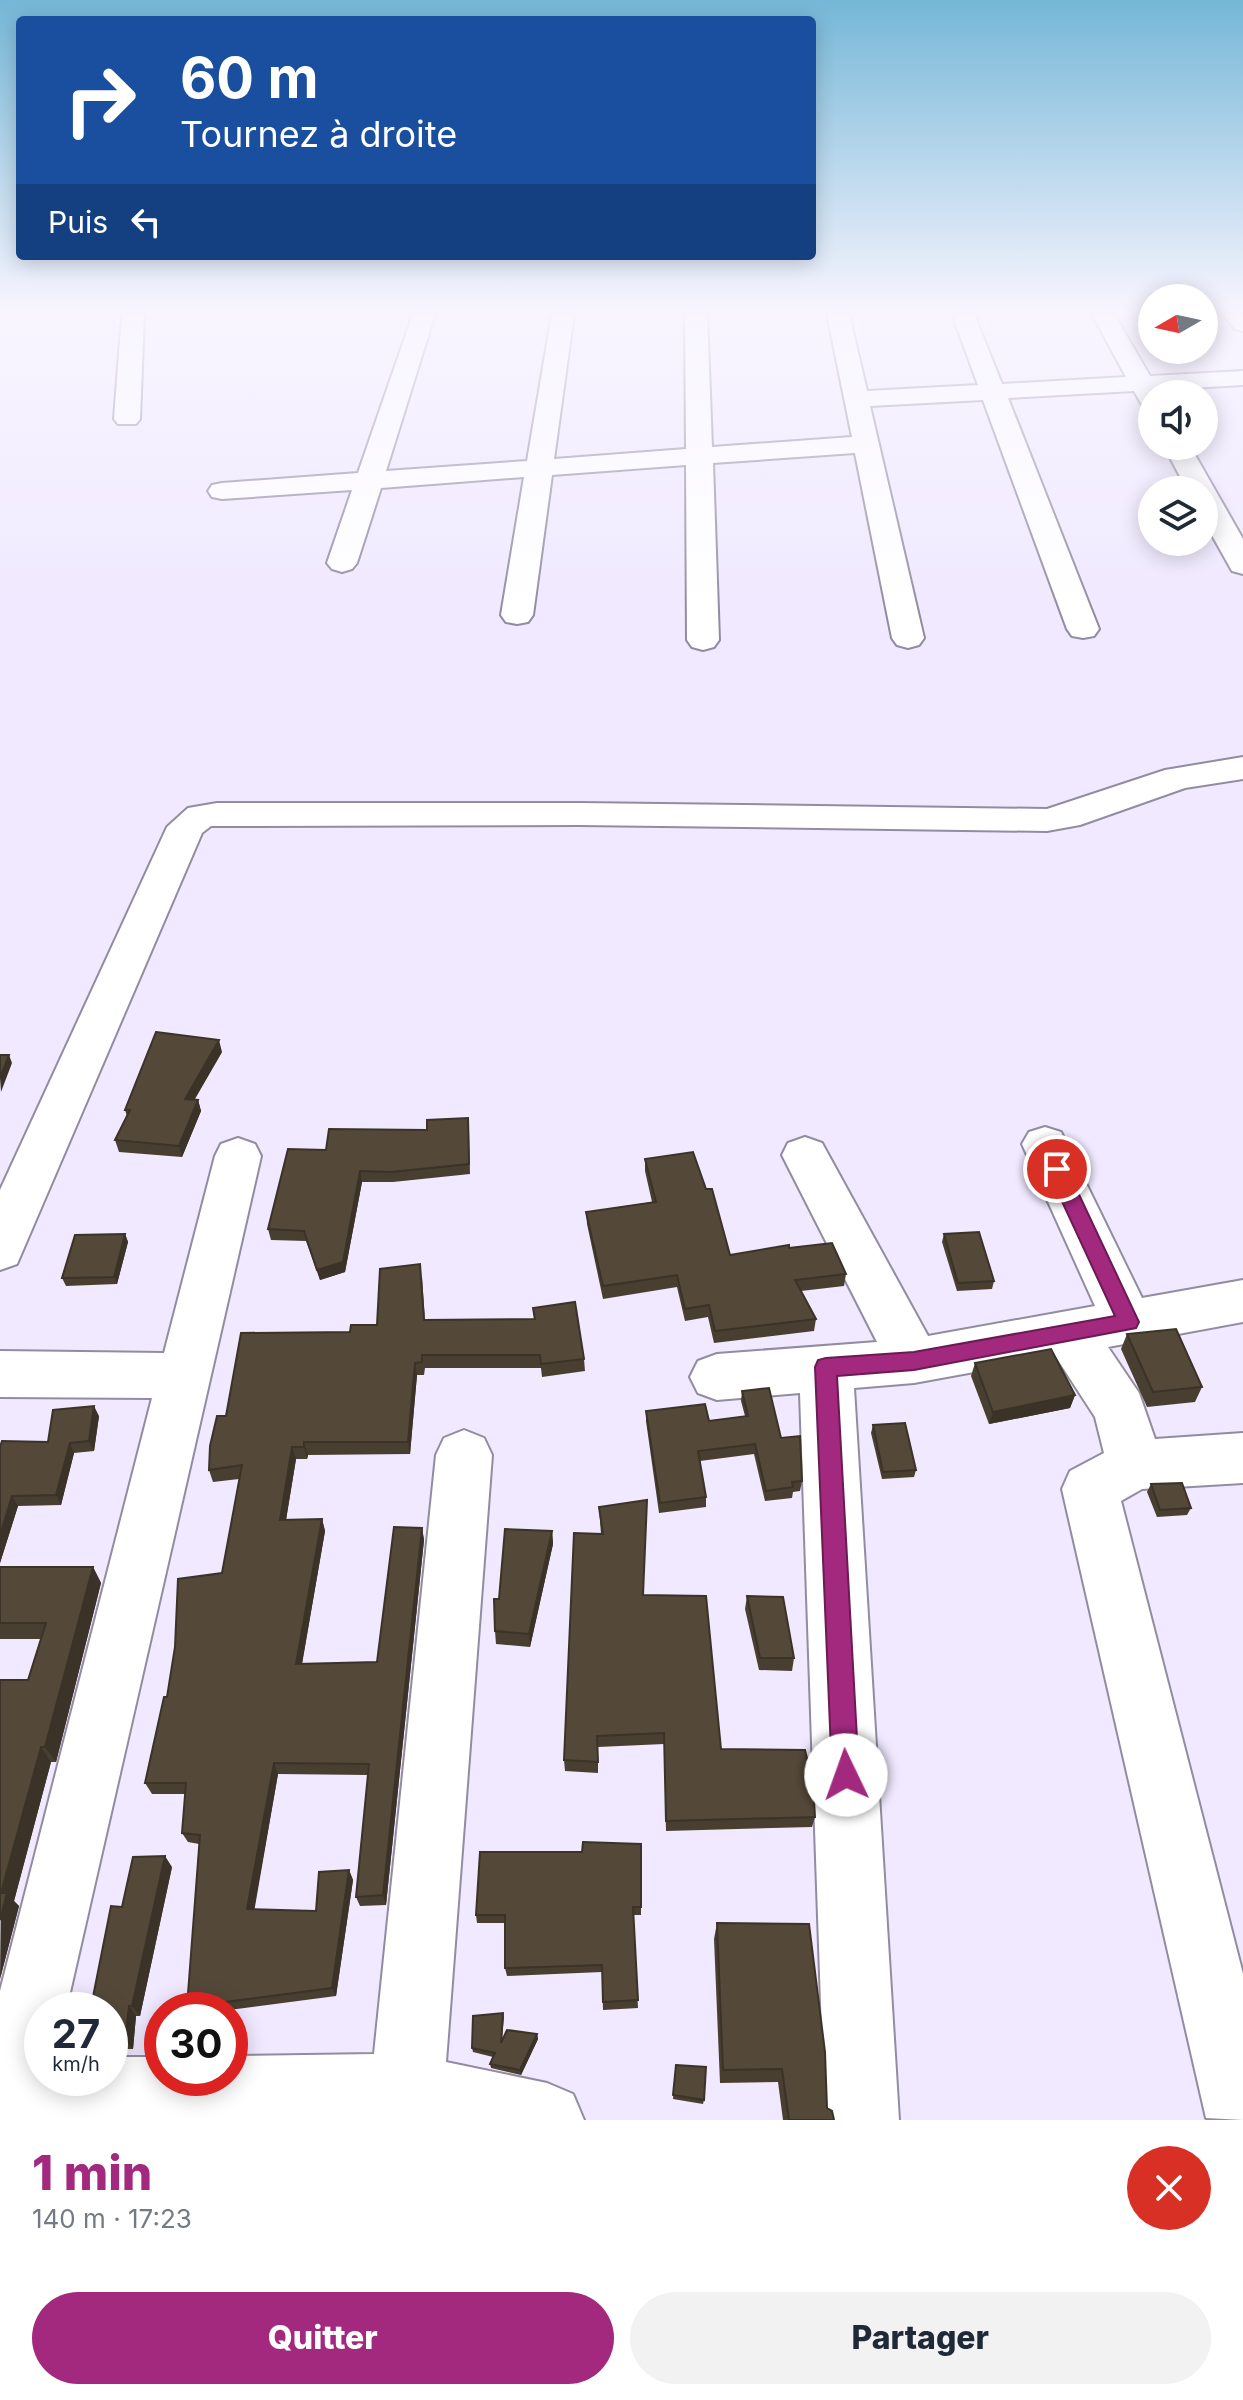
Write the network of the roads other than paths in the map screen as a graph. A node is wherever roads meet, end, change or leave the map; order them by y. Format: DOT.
graph roads {
  1 [pos="127,413"];
  2 [pos="391,413"];
  3 [pos="548,413"];
  4 [pos="698,413"];
  5 [pos="859,413"];
  6 [pos="1001,413"];
  7 [pos="127,419"];
  8 [pos="866,444"];
  9 [pos="699,456"];
  10 [pos="539,468"];
  11 [pos="369,480"];
  12 [pos="222,491"];
  13 [pos="1218,519"];
  14 [pos="342,563"];
  15 [pos="1243,565"];
  16 [pos="517,615"];
  17 [pos="1083,629"];
  18 [pos="908,638"];
  19 [pos="703,640"];
  20 [pos="1243,768"];
  21 [pos="1045,1144"];
  22 [pos="805,1155"];
  23 [pos="238,1156"];
  24 [pos="17,1164"];
  25 [pos="0,1250"];
  26 [pos="1243,1301"];
  27 [pos="1099,1328"];
  28 [pos="914,1361"];
  29 [pos="826,1367"];
  30 [pos="0,1374"];
  31 [pos="185,1376"];
  32 [pos="717,1377"];
  33 [pos="464,1455"];
  34 [pos="1243,1458"];
  35 [pos="1135,1465"];
  36 [pos="5,2104"];
  37 [pos="405,2106"];
  38 [pos="1243,2118"];
  39 [pos="547,2120"];
  40 [pos="862,2120"];
  1 -- 7 [label="street"];
  2 -- 11 [label="street"];
  3 -- 10 [label="street"];
  4 -- 9 [label="street"];
  5 -- 8 [label="street"];
  6 -- 17 [label="street"];
  8 -- 9 [label="street"];
  8 -- 18 [label="street"];
  9 -- 10 [label="street"];
  9 -- 19 [label="street"];
  10 -- 11 [label="street"];
  10 -- 16 [label="street"];
  11 -- 12 [label="street"];
  11 -- 14 [label="street"];
  13 -- 15 [label="street"];
  20 -- 24 [label="street"];
  21 -- 27 [label="street"];
  22 -- 28 [label="street"];
  23 -- 31 [label="street"];
  24 -- 25 [label="street"];
  26 -- 27 [label="street"];
  27 -- 28 [label="street"];
  27 -- 35 [label="street"];
  28 -- 29 [label="street"];
  29 -- 32 [label="street"];
  29 -- 40 [label="street"];
  30 -- 31 [label="street"];
  31 -- 36 [label="street"];
  33 -- 37 [label="street"];
  34 -- 35 [label="street"];
  35 -- 38 [label="street"];
  36 -- 37 [label="street"];
  37 -- 39 [label="street"];
}
